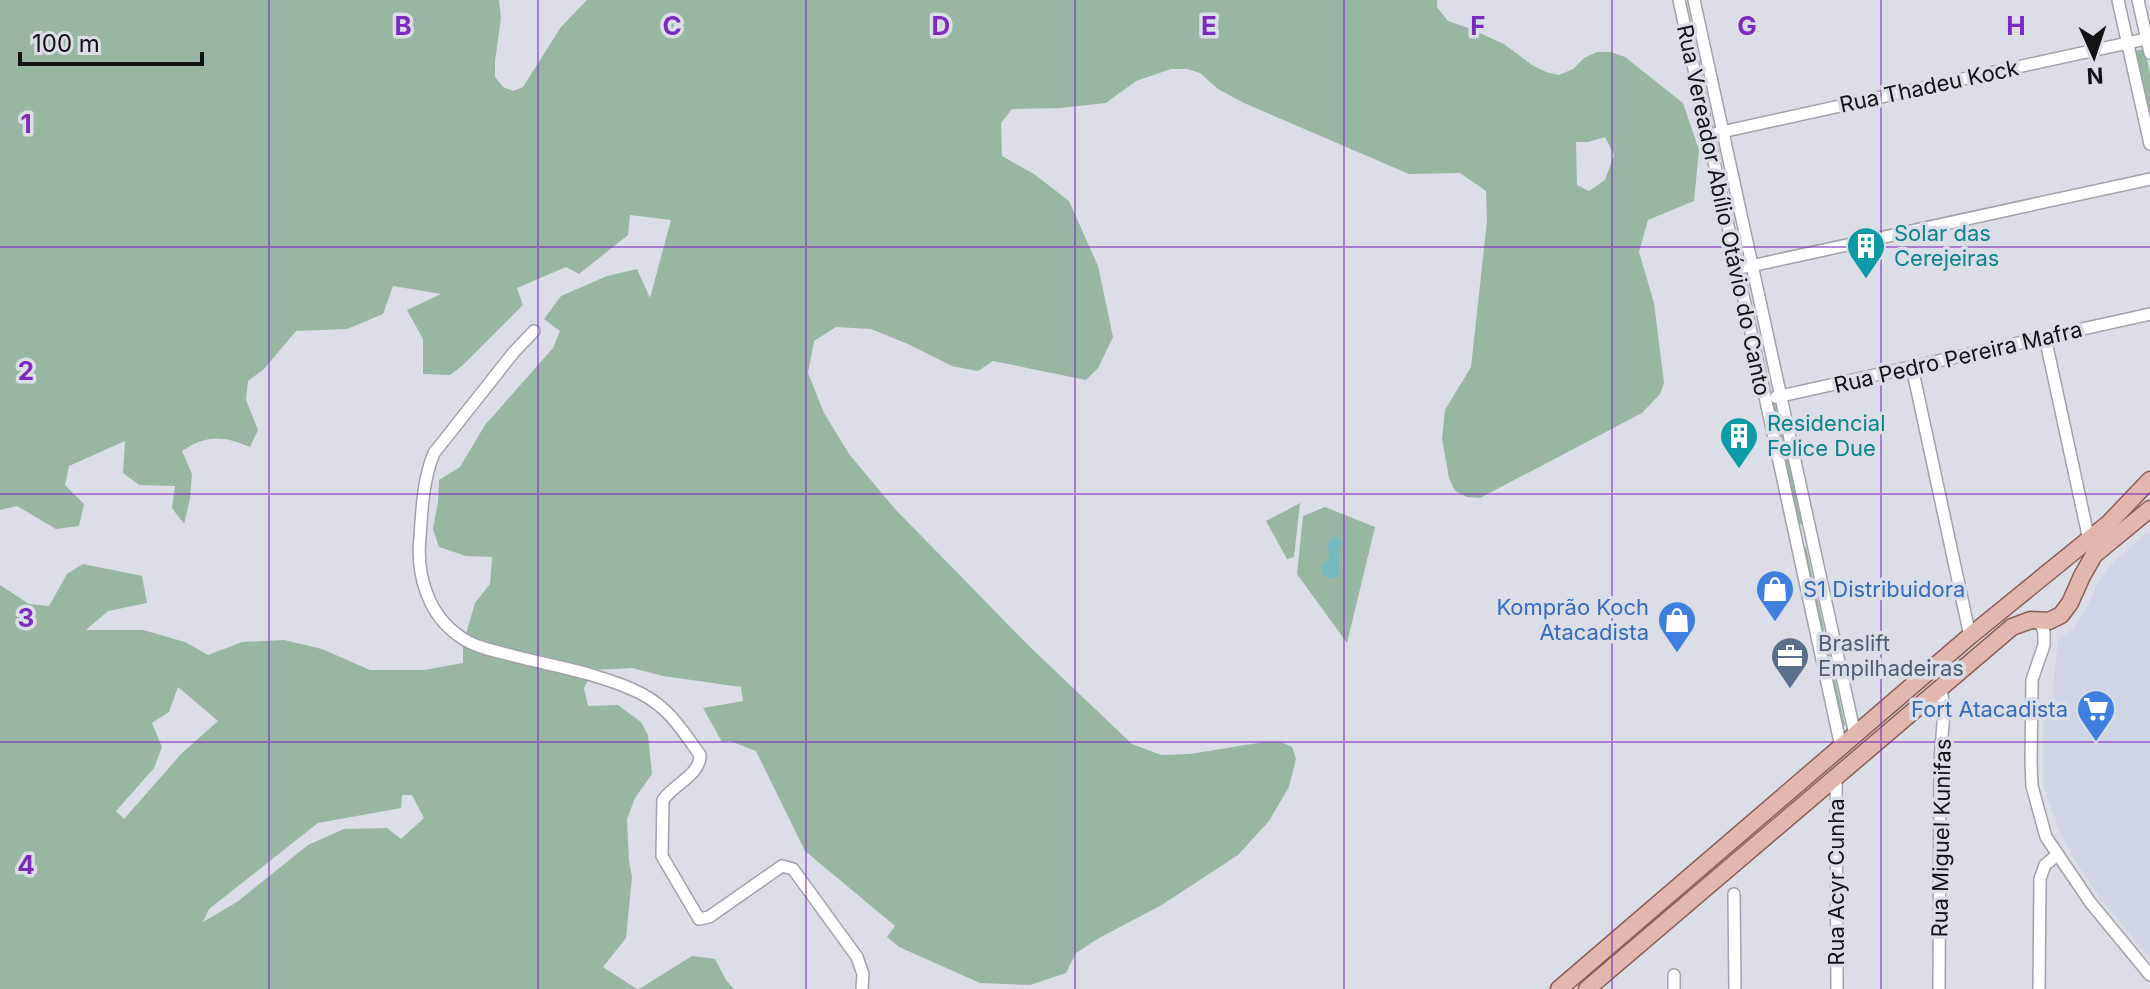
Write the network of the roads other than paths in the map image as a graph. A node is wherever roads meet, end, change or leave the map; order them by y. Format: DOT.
graph roads {
  1 [pos="1679,0"];
  2 [pos="1694,0"];
  3 [pos="2118,0"];
  4 [pos="2138,0"];
  5 [pos="2148,38"];
  6 [pos="2127,43"];
  7 [pos="2150,53"];
  8 [pos="1723,131"];
  9 [pos="1708,135"];
  10 [pos="2150,144"];
  11 [pos="2150,179"];
  12 [pos="1752,266"];
  13 [pos="1737,269"];
  14 [pos="2150,314"];
  15 [pos="534,331"];
  16 [pos="2045,337"];
  17 [pos="1912,367"];
  18 [pos="1781,396"];
  19 [pos="1765,400"];
  20 [pos="2150,480"];
  21 [pos="2150,509"];
  22 [pos="1811,533"];
  23 [pos="1795,537"];
  24 [pos="2089,540"];
  25 [pos="2036,583"];
  26 [pos="2039,620"];
  27 [pos="1970,636"];
  28 [pos="1837,652"];
  29 [pos="1821,656"];
  30 [pos="1941,687"];
  31 [pos="1855,735"];
  32 [pos="1841,747"];
  33 [pos="1836,775"];
  34 [pos="2057,855"];
  35 [pos="1734,894"];
  36 [pos="1674,975"];
  37 [pos="2150,975"];
  38 [pos="862,989"];
  39 [pos="1559,989"];
  40 [pos="1587,989"];
  41 [pos="1674,989"];
  42 [pos="1735,989"];
  43 [pos="1837,989"];
  44 [pos="1939,989"];
  45 [pos="2039,989"];
  1 -- 9 [label="street, Rua Vereador Abílio Otávio do Canto"];
  2 -- 8 [label="street, Rua Vereador Abílio Otávio do Canto"];
  3 -- 6 [label="street"];
  4 -- 5 [label="street"];
  5 -- 6 [label="street, Rua Thadeu Kock"];
  5 -- 7 [label="street"];
  6 -- 8 [label="street, Rua Thadeu Kock"];
  6 -- 10 [label="street"];
  8 -- 9 [label="street, Rua Thadeu Kock"];
  8 -- 12 [label="street, Rua Vereador Abílio Otávio do Canto"];
  9 -- 13 [label="street, Rua Vereador Abílio Otávio do Canto"];
  11 -- 12 [label="street"];
  12 -- 13 [label="street"];
  12 -- 18 [label="street, Rua Vereador Abílio Otávio do Canto"];
  13 -- 19 [label="street, Rua Vereador Abílio Otávio do Canto"];
  14 -- 16 [label="street, Rua Pedro Pereira Mafra"];
  15 -- 38 [label="street"];
  16 -- 17 [label="street, Rua Pedro Pereira Mafra"];
  16 -- 24 [label="street"];
  17 -- 18 [label="street, Rua Pedro Pereira Mafra"];
  17 -- 27 [label="street"];
  18 -- 19 [label="street, Rua Pedro Pereira Mafra"];
  18 -- 22 [label="street, Rua Vereador Abílio Otávio do Canto"];
  19 -- 23 [label="street, Rua Vereador Abílio Otávio do Canto"];
  20 -- 24 [label="main road"];
  21 -- 26 [label="main road"];
  22 -- 23 [label="street"];
  22 -- 28 [label="street, Rua Vereador Abílio Otávio do Canto"];
  23 -- 29 [label="street, Rua Vereador Abílio Otávio do Canto"];
  24 -- 25 [label="main road"];
  25 -- 26 [label="main road"];
  25 -- 27 [label="main road"];
  26 -- 30 [label="main road"];
  26 -- 34 [label="street"];
  27 -- 31 [label="main road"];
  28 -- 29 [label="street"];
  28 -- 31 [label="street, Rua Vereador Abílio Otávio do Canto"];
  29 -- 32 [label="street, Rua Vereador Abílio Otávio do Canto"];
  30 -- 33 [label="main road"];
  30 -- 44 [label="street, Rua Miguel Kunifas"];
  31 -- 32 [label="main road"];
  32 -- 39 [label="main road"];
  33 -- 40 [label="main road"];
  33 -- 43 [label="street, Rua Acyr Cunha"];
  34 -- 37 [label="street"];
  34 -- 45 [label="street"];
  35 -- 42 [label="street"];
  36 -- 41 [label="street"];
}
